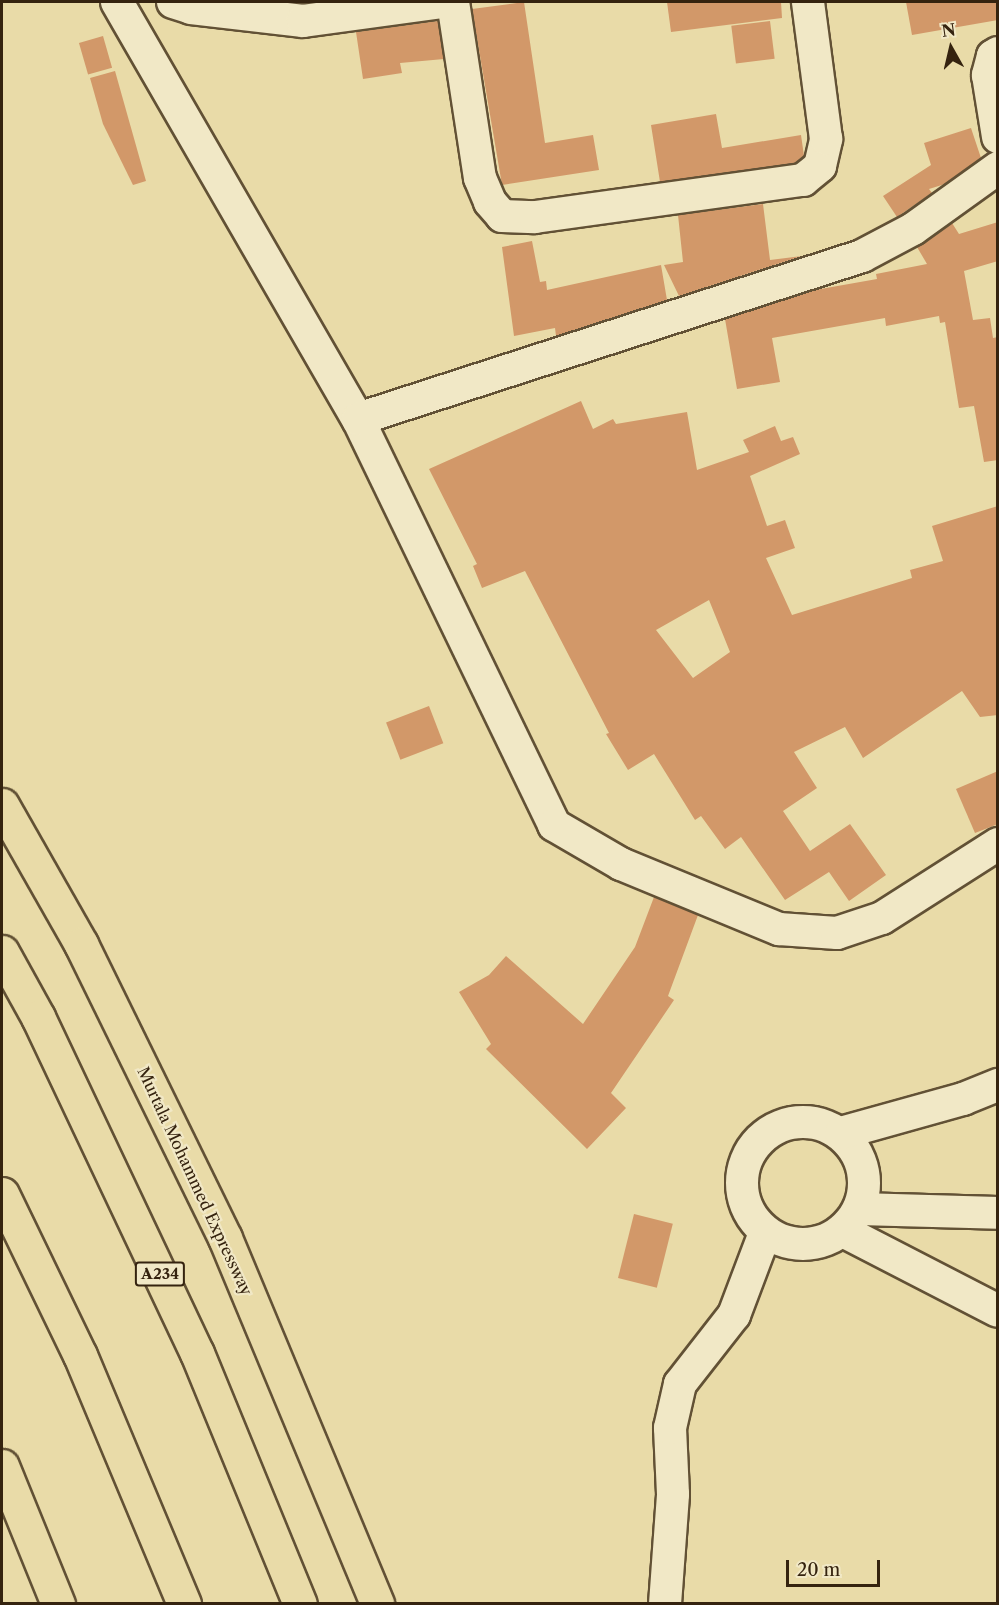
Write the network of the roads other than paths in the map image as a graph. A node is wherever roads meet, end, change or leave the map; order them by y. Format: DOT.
graph roads {
  1 [pos="117,2"];
  2 [pos="173,2"];
  3 [pos="442,2"];
  4 [pos="453,2"];
  5 [pos="808,2"];
  6 [pos="998,53"];
  7 [pos="998,137"];
  8 [pos="998,168"];
  9 [pos="358,419"];
  10 [pos="2,805"];
  11 [pos="998,844"];
  12 [pos="2,952"];
  13 [pos="998,1084"];
  14 [pos="841,1133"];
  15 [pos="2,1194"];
  16 [pos="998,1213"];
  17 [pos="851,1220"];
  18 [pos="765,1233"];
  19 [pos="998,1311"];
  20 [pos="2,1466"];
  21 [pos="58,1604"];
  22 [pos="184,1604"];
  23 [pos="300,1604"];
  24 [pos="377,1604"];
  25 [pos="665,1604"];
  1 -- 9 [label="street"];
  2 -- 3 [label="street"];
  4 -- 5 [label="street"];
  6 -- 7 [label="street"];
  8 -- 9 [label="street"];
  9 -- 11 [label="street"];
  10 -- 24 [label="highway, Murtala Mohammed Expressway"];
  12 -- 23 [label="highway, A234"];
  13 -- 14 [label="street"];
  14 -- 17 [label="street"];
  14 -- 18 [label="street"];
  15 -- 22 [label="highway"];
  16 -- 17 [label="street"];
  17 -- 18 [label="street"];
  17 -- 19 [label="street"];
  18 -- 25 [label="street"];
  20 -- 21 [label="highway"];
}
